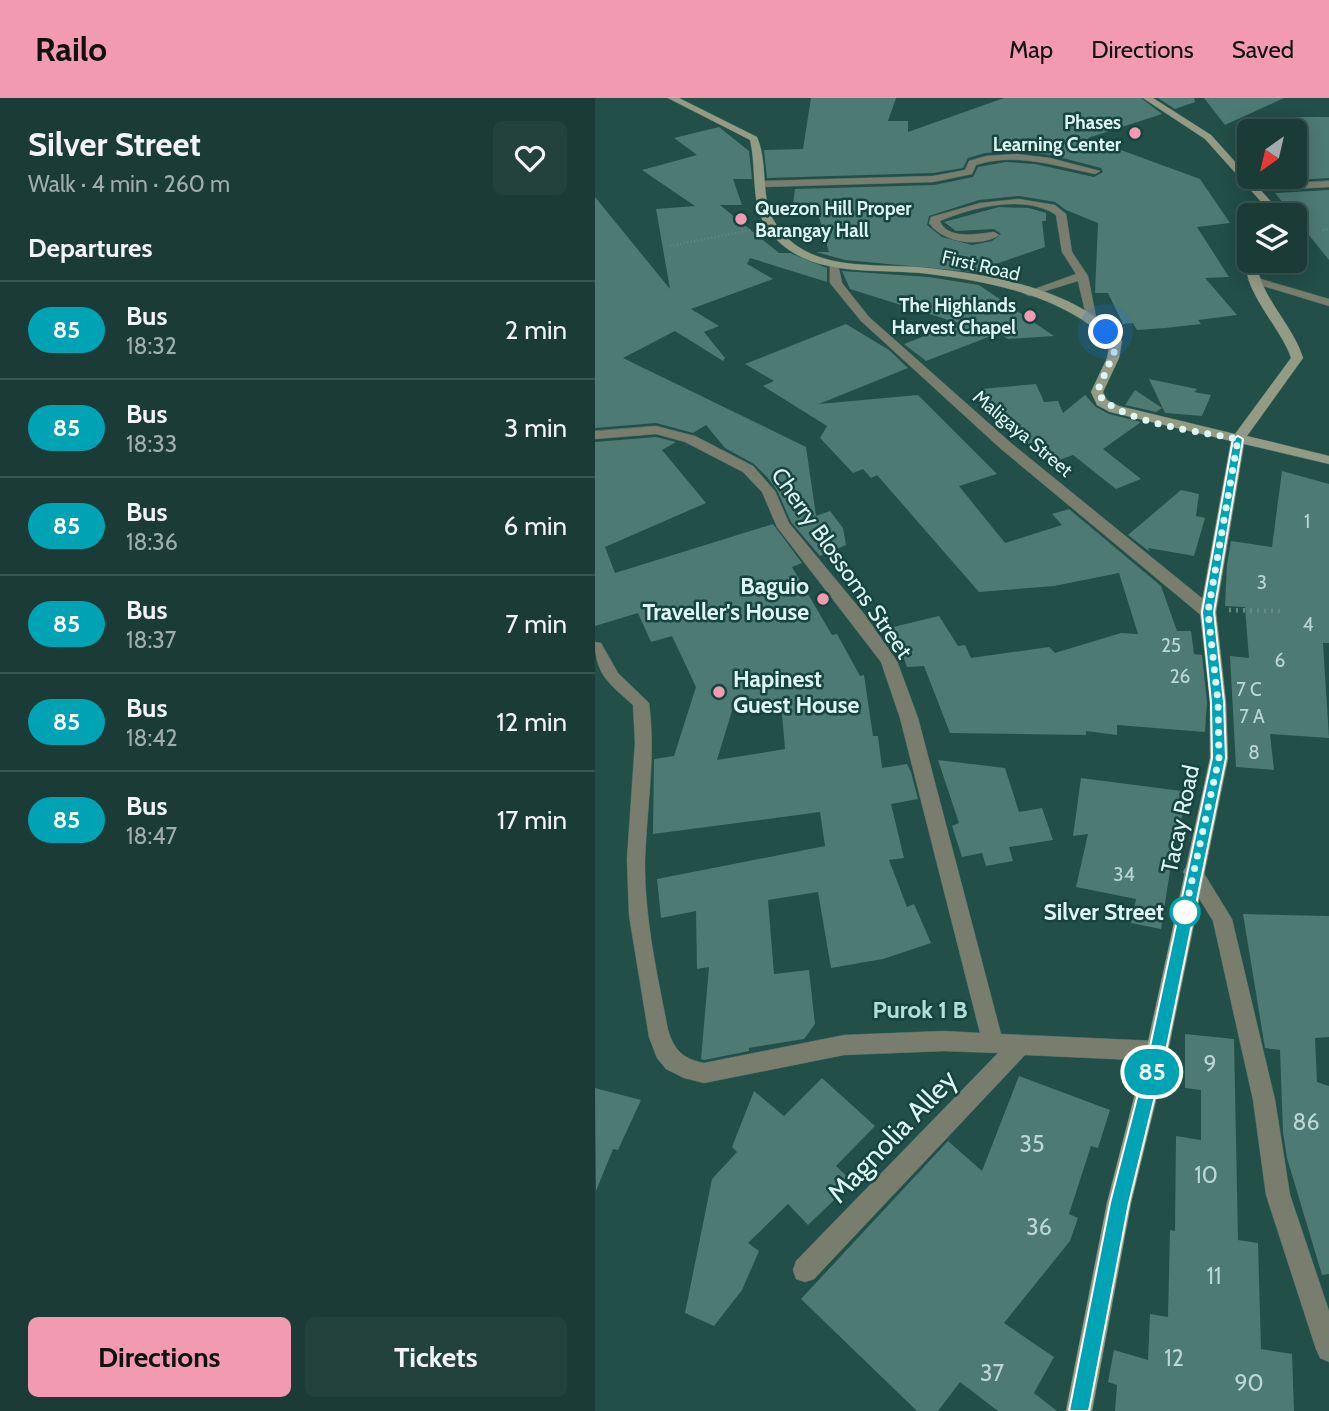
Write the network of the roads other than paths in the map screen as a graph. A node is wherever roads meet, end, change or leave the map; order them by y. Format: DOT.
graph roads {
  1 [pos="673,98"];
  2 [pos="1147,98"];
  3 [pos="1237,167"];
  4 [pos="1095,172"];
  5 [pos="761,184"];
  6 [pos="1329,184"];
  7 [pos="1307,185"];
  8 [pos="1258,189"];
  9 [pos="1269,203"];
  10 [pos="993,235"];
  11 [pos="834,266"];
  12 [pos="1253,273"];
  13 [pos="1082,276"];
  14 [pos="1254,280"];
  15 [pos="1029,293"];
  16 [pos="1329,303"];
  17 [pos="1093,320"];
  18 [pos="595,435"];
  19 [pos="1238,439"];
  20 [pos="1329,460"];
  21 [pos="1216,611"];
  22 [pos="595,647"];
  23 [pos="1193,872"];
  24 [pos="993,1043"];
  25 [pos="1021,1044"];
  26 [pos="1157,1051"];
  27 [pos="805,1270"];
  28 [pos="1329,1349"];
  29 [pos="1079,1411"];
  1 -- 5 [label="main road, First Road"];
  2 -- 3 [label="main road"];
  4 -- 5 [label="street"];
  5 -- 11 [label="main road, First Road"];
  6 -- 7 [label="street"];
  8 -- 9 [label="main road"];
  10 -- 13 [label="street"];
  11 -- 15 [label="main road, First Road"];
  11 -- 21 [label="street, Maligaya Street"];
  12 -- 14 [label="main road"];
  13 -- 15 [label="street"];
  13 -- 17 [label="street"];
  14 -- 16 [label="street"];
  14 -- 19 [label="main road"];
  15 -- 17 [label="main road, First Road"];
  17 -- 19 [label="main road, First Road"];
  18 -- 24 [label="street, Cherry Blossoms Street"];
  19 -- 20 [label="main road"];
  19 -- 21 [label="main road, Tacay Road"];
  21 -- 23 [label="main road, Tacay Road"];
  22 -- 24 [label="street"];
  23 -- 26 [label="main road, Tacay Road"];
  23 -- 28 [label="street"];
  24 -- 25 [label="street"];
  25 -- 26 [label="street"];
  25 -- 27 [label="street, Magnolia Alley"];
  26 -- 29 [label="main road, Tacay Road"];
}
